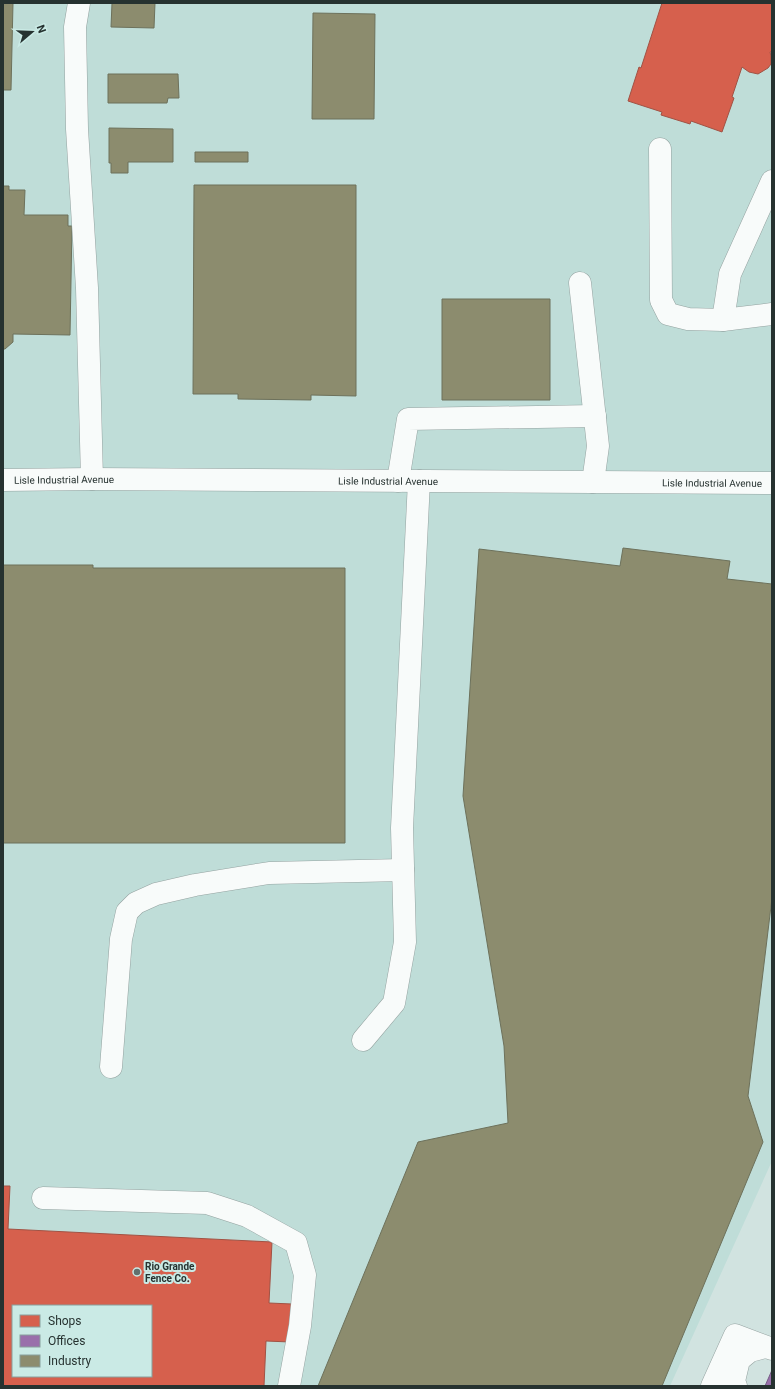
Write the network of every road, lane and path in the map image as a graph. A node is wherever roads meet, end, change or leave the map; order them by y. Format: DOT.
graph roads {
  1 [pos="79,3"];
  2 [pos="660,149"];
  3 [pos="772,181"];
  4 [pos="580,283"];
  5 [pos="772,314"];
  6 [pos="723,320"];
  7 [pos="595,416"];
  8 [pos="92,479"];
  9 [pos="3,480"];
  10 [pos="408,481"];
  11 [pos="593,482"];
  12 [pos="772,483"];
  13 [pos="402,870"];
  14 [pos="363,1040"];
  15 [pos="111,1067"];
  16 [pos="43,1198"];
  17 [pos="768,1348"];
  18 [pos="289,1386"];
  19 [pos="712,1386"];
  20 [pos="736,1386"];
  1 -- 8 [label="street"];
  2 -- 6 [label="street"];
  3 -- 6 [label="street"];
  4 -- 7 [label="street"];
  5 -- 6 [label="street"];
  7 -- 10 [label="street"];
  7 -- 11 [label="street"];
  8 -- 9 [label="street, Lisle Industrial Avenue"];
  8 -- 10 [label="street, Lisle Industrial Avenue"];
  10 -- 11 [label="street, Lisle Industrial Avenue"];
  10 -- 13 [label="street"];
  11 -- 12 [label="street, Lisle Industrial Avenue"];
  13 -- 14 [label="street"];
  13 -- 15 [label="street"];
  16 -- 18 [label="street"];
  17 -- 19 [label="street"];
  17 -- 20 [label="street"];
}
